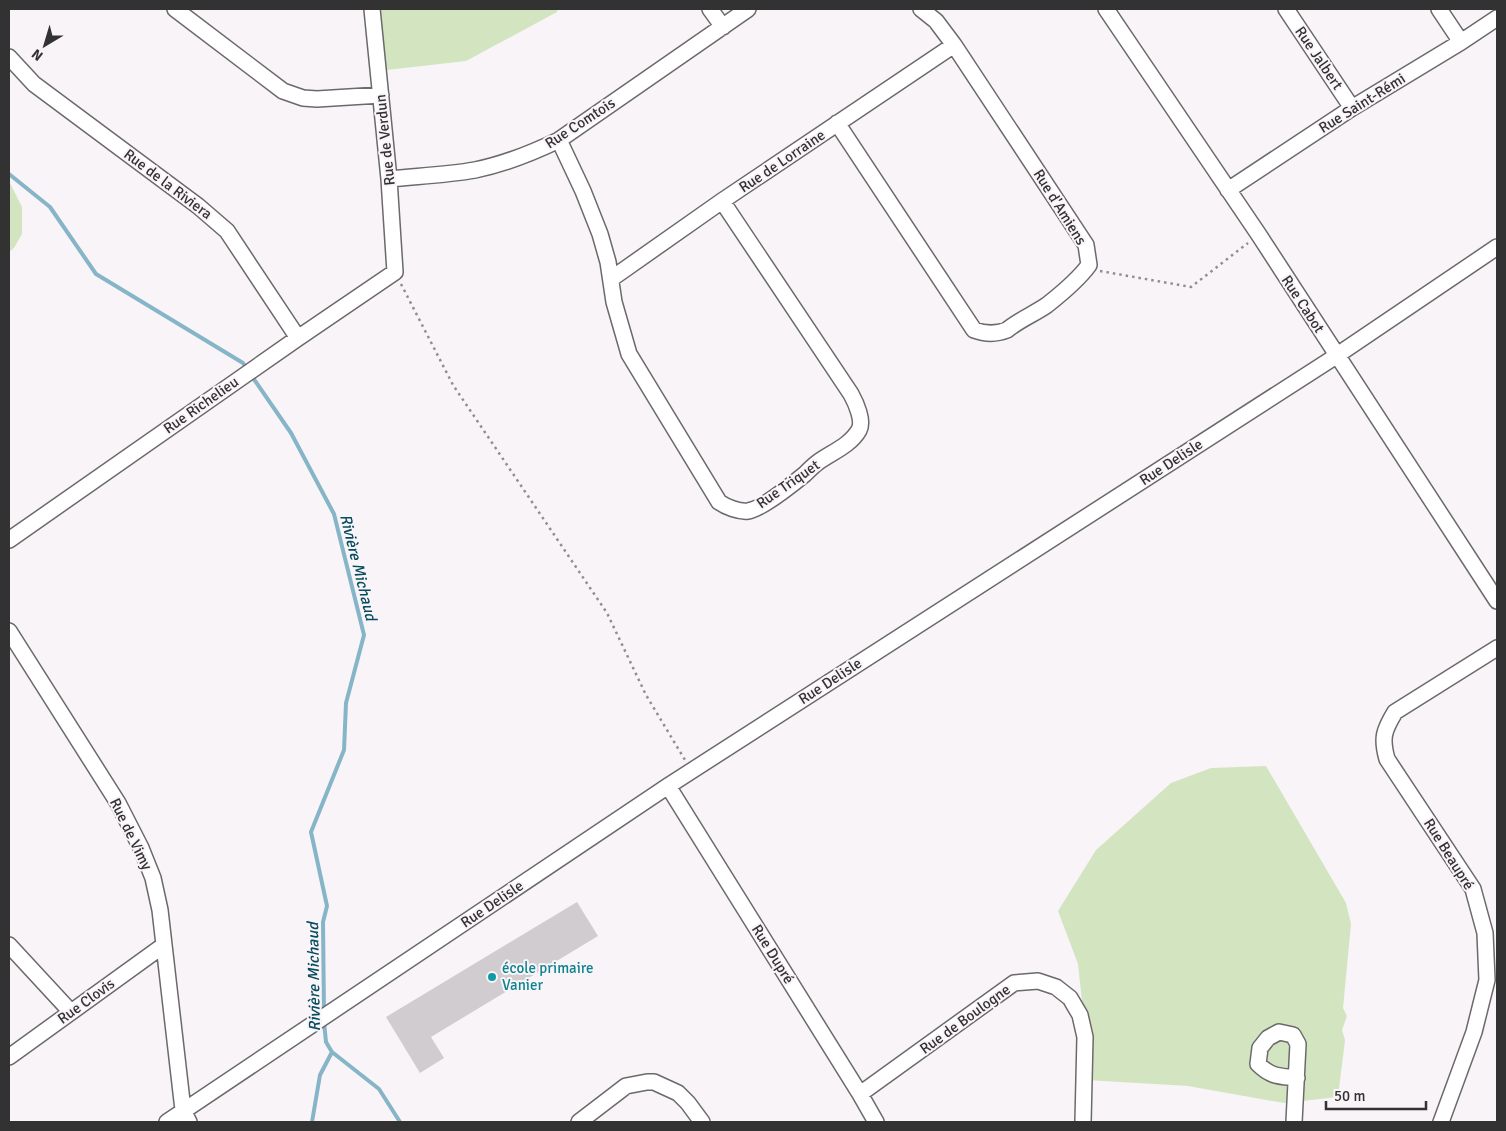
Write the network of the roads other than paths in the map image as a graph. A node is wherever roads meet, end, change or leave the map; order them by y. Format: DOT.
graph roads {
  1 [pos="176,9"];
  2 [pos="372,9"];
  3 [pos="710,9"];
  4 [pos="748,9"];
  5 [pos="921,9"];
  6 [pos="1106,9"];
  7 [pos="1286,9"];
  8 [pos="1439,9"];
  9 [pos="1497,18"];
  10 [pos="723,26"];
  11 [pos="1461,42"];
  12 [pos="954,45"];
  13 [pos="9,57"];
  14 [pos="381,95"];
  15 [pos="1352,108"];
  16 [pos="837,123"];
  17 [pos="559,140"];
  18 [pos="389,179"];
  19 [pos="1228,190"];
  20 [pos="722,202"];
  21 [pos="1497,247"];
  22 [pos="395,272"];
  23 [pos="611,279"];
  24 [pos="298,338"];
  25 [pos="1336,355"];
  26 [pos="9,540"];
  27 [pos="1497,601"];
  28 [pos="9,631"];
  29 [pos="1497,648"];
  30 [pos="668,786"];
  31 [pos="9,945"];
  32 [pos="164,945"];
  33 [pos="71,1012"];
  34 [pos="9,1057"];
  35 [pos="1297,1078"];
  36 [pos="860,1094"];
  37 [pos="186,1116"];
  38 [pos="167,1122"];
  39 [pos="579,1122"];
  40 [pos="702,1122"];
  41 [pos="876,1122"];
  42 [pos="1083,1122"];
  43 [pos="1294,1122"];
  44 [pos="1441,1122"];
  1 -- 14 [label="street"];
  2 -- 14 [label="street, Rue de Verdun"];
  3 -- 10 [label="street"];
  4 -- 10 [label="street, Rue Comtois"];
  5 -- 12 [label="street, Rue d'Amiens"];
  6 -- 19 [label="street, Rue Cabot"];
  7 -- 15 [label="street, Rue Jalbert"];
  8 -- 11 [label="street"];
  9 -- 11 [label="street, Rue Saint-Rémi"];
  10 -- 17 [label="street, Rue Comtois"];
  11 -- 15 [label="street, Rue Saint-Rémi"];
  12 -- 16 [label="street, Rue de Lorraine"];
  12 -- 16 [label="street, Rue d'Amiens"];
  13 -- 24 [label="street, Rue de la Riviera"];
  14 -- 18 [label="street, Rue de Verdun"];
  15 -- 19 [label="street, Rue Saint-Rémi"];
  16 -- 20 [label="street, Rue de Lorraine"];
  17 -- 18 [label="street, Rue Comtois"];
  17 -- 23 [label="street, Rue Triquet"];
  18 -- 22 [label="street, Rue de Verdun"];
  19 -- 25 [label="street, Rue Cabot"];
  20 -- 23 [label="street, Rue de Lorraine"];
  20 -- 23 [label="street, Rue Triquet"];
  21 -- 25 [label="street, Rue Delisle"];
  22 -- 24 [label="street, Rue Richelieu"];
  24 -- 26 [label="street, Rue Richelieu"];
  25 -- 27 [label="street, Rue Cabot"];
  25 -- 30 [label="street, Rue Delisle"];
  28 -- 32 [label="street, Rue de Vimy"];
  29 -- 44 [label="street, Rue Beaupré"];
  30 -- 36 [label="street, Rue Dupré"];
  30 -- 37 [label="street, Rue Delisle"];
  31 -- 33 [label="street"];
  32 -- 33 [label="street, Rue Clovis"];
  32 -- 37 [label="street, Rue de Vimy"];
  33 -- 34 [label="street, Rue Clovis"];
  35 -- 43 [label="street"];
  36 -- 41 [label="street, Rue Dupré"];
  36 -- 42 [label="street, Rue de Boulogne"];
  37 -- 38 [label="street, Rue Delisle"];
  39 -- 40 [label="street"];
}
